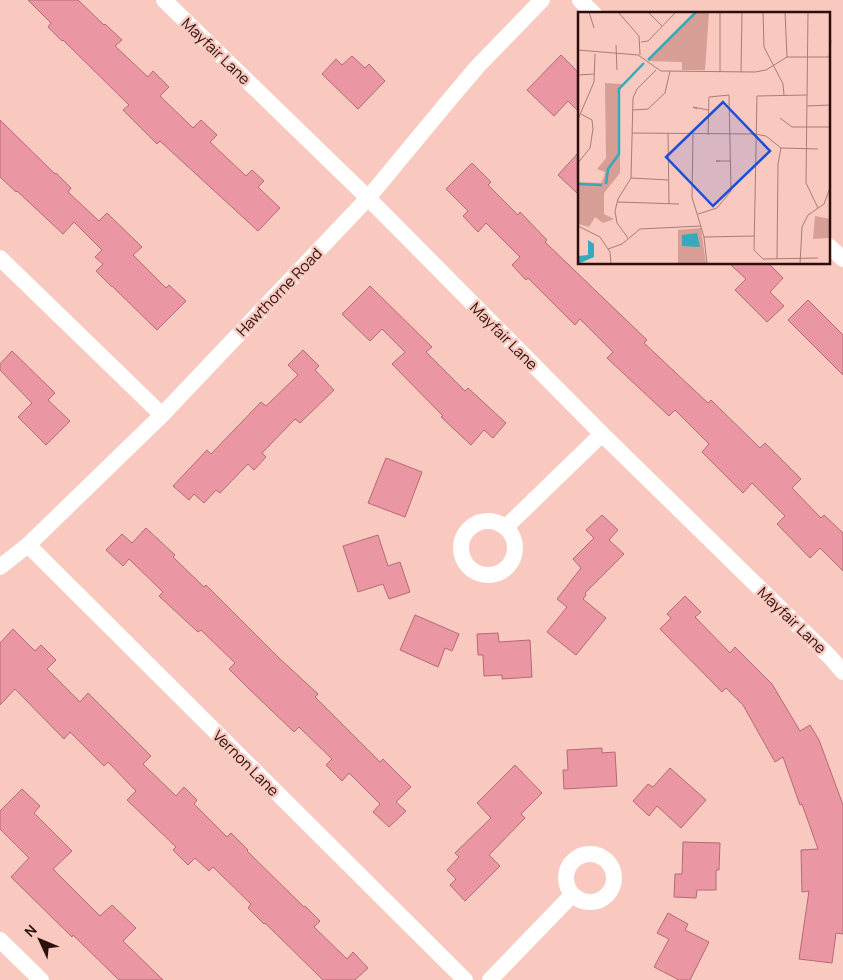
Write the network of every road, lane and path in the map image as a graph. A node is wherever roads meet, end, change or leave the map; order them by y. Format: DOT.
graph roads {
  1 [pos="164,0"];
  2 [pos="542,0"];
  3 [pos="580,0"];
  4 [pos="592,12"];
  5 [pos="368,198"];
  6 [pos="830,247"];
  7 [pos="0,258"];
  8 [pos="843,259"];
  9 [pos="162,415"];
  10 [pos="602,434"];
  11 [pos="506,527"];
  12 [pos="28,545"];
  13 [pos="0,567"];
  14 [pos="843,672"];
  15 [pos="572,895"];
  16 [pos="0,940"];
  17 [pos="41,980"];
  18 [pos="465,980"];
  19 [pos="490,980"];
  1 -- 5 [label="street, Mayfair Lane"];
  2 -- 5 [label="street, Hawthorne Road"];
  3 -- 4 [label="street"];
  5 -- 9 [label="street, Hawthorne Road"];
  5 -- 10 [label="street, Mayfair Lane"];
  6 -- 8 [label="street"];
  7 -- 9 [label="street"];
  9 -- 12 [label="street, Hawthorne Road"];
  10 -- 11 [label="street"];
  10 -- 14 [label="street, Mayfair Lane"];
  12 -- 13 [label="street, Hawthorne Road"];
  12 -- 18 [label="street, Vernon Lane"];
  15 -- 19 [label="street"];
  16 -- 17 [label="street"];
}
